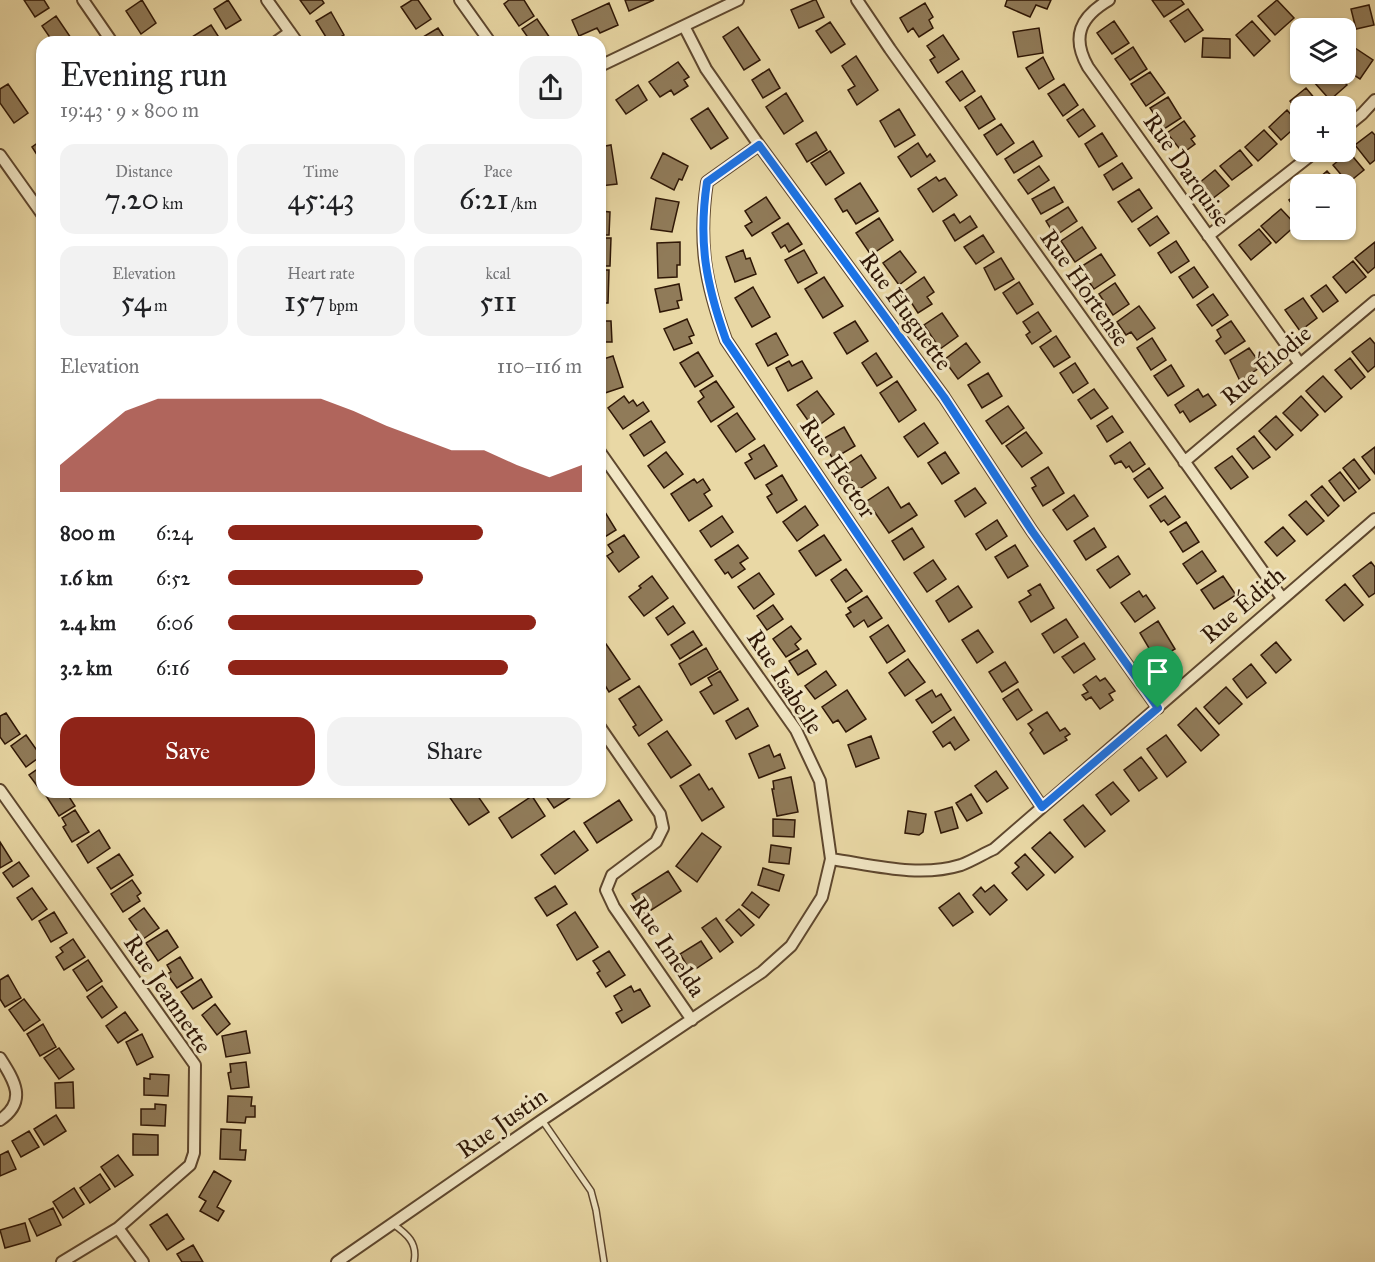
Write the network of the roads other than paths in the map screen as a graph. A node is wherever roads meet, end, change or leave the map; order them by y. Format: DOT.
graph roads {
  1 [pos="83,0"];
  2 [pos="267,0"];
  3 [pos="460,0"];
  4 [pos="738,0"];
  5 [pos="857,0"];
  6 [pos="1109,0"];
  7 [pos="684,26"];
  8 [pos="108,36"];
  9 [pos="292,36"];
  10 [pos="486,36"];
  11 [pos="606,63"];
  12 [pos="1375,100"];
  13 [pos="1356,119"];
  14 [pos="759,145"];
  15 [pos="0,154"];
  16 [pos="1302,162"];
  17 [pos="36,202"];
  18 [pos="1208,236"];
  19 [pos="1375,301"];
  20 [pos="1300,364"];
  21 [pos="606,461"];
  22 [pos="1184,462"];
  23 [pos="1375,519"];
  24 [pos="1282,598"];
  25 [pos="1158,708"];
  26 [pos="606,736"];
  27 [pos="0,790"];
  28 [pos="1042,807"];
  29 [pos="831,859"];
  30 [pos="692,1020"];
  31 [pos="0,1058"];
  32 [pos="0,1120"];
  33 [pos="542,1120"];
  34 [pos="393,1224"];
  35 [pos="118,1228"];
  36 [pos="62,1262"];
  37 [pos="143,1262"];
  38 [pos="337,1262"];
  39 [pos="414,1262"];
  40 [pos="604,1262"];
  1 -- 8 [label="street"];
  2 -- 9 [label="street"];
  3 -- 10 [label="street"];
  4 -- 7 [label="street"];
  5 -- 22 [label="street, Rue Hortense"];
  6 -- 18 [label="street, Rue Darquise"];
  7 -- 11 [label="street"];
  7 -- 14 [label="street, Rue Huguette"];
  12 -- 13 [label="street"];
  14 -- 25 [label="street, Rue Huguette"];
  14 -- 28 [label="street, Rue Hector"];
  15 -- 17 [label="street"];
  16 -- 18 [label="street"];
  18 -- 20 [label="street, Rue Darquise"];
  19 -- 20 [label="street, Rue Élodie"];
  20 -- 22 [label="street, Rue Élodie"];
  21 -- 29 [label="street, Rue Isabelle"];
  22 -- 24 [label="street, Rue Hortense"];
  23 -- 24 [label="street, Rue Édith"];
  24 -- 25 [label="street, Rue Édith"];
  25 -- 28 [label="street, Rue Édith"];
  26 -- 30 [label="street, Rue Imelda"];
  27 -- 35 [label="street, Rue Jeannette"];
  28 -- 29 [label="street, Rue Édith"];
  29 -- 30 [label="street, Rue Isabelle"];
  30 -- 33 [label="street, Rue Justin"];
  31 -- 32 [label="street"];
  33 -- 34 [label="street, Rue Justin"];
  33 -- 40 [label="lane"];
  34 -- 38 [label="street, Rue Justin"];
  34 -- 39 [label="lane"];
  35 -- 36 [label="street, Rue Jeannette"];
  35 -- 37 [label="street"];
}
